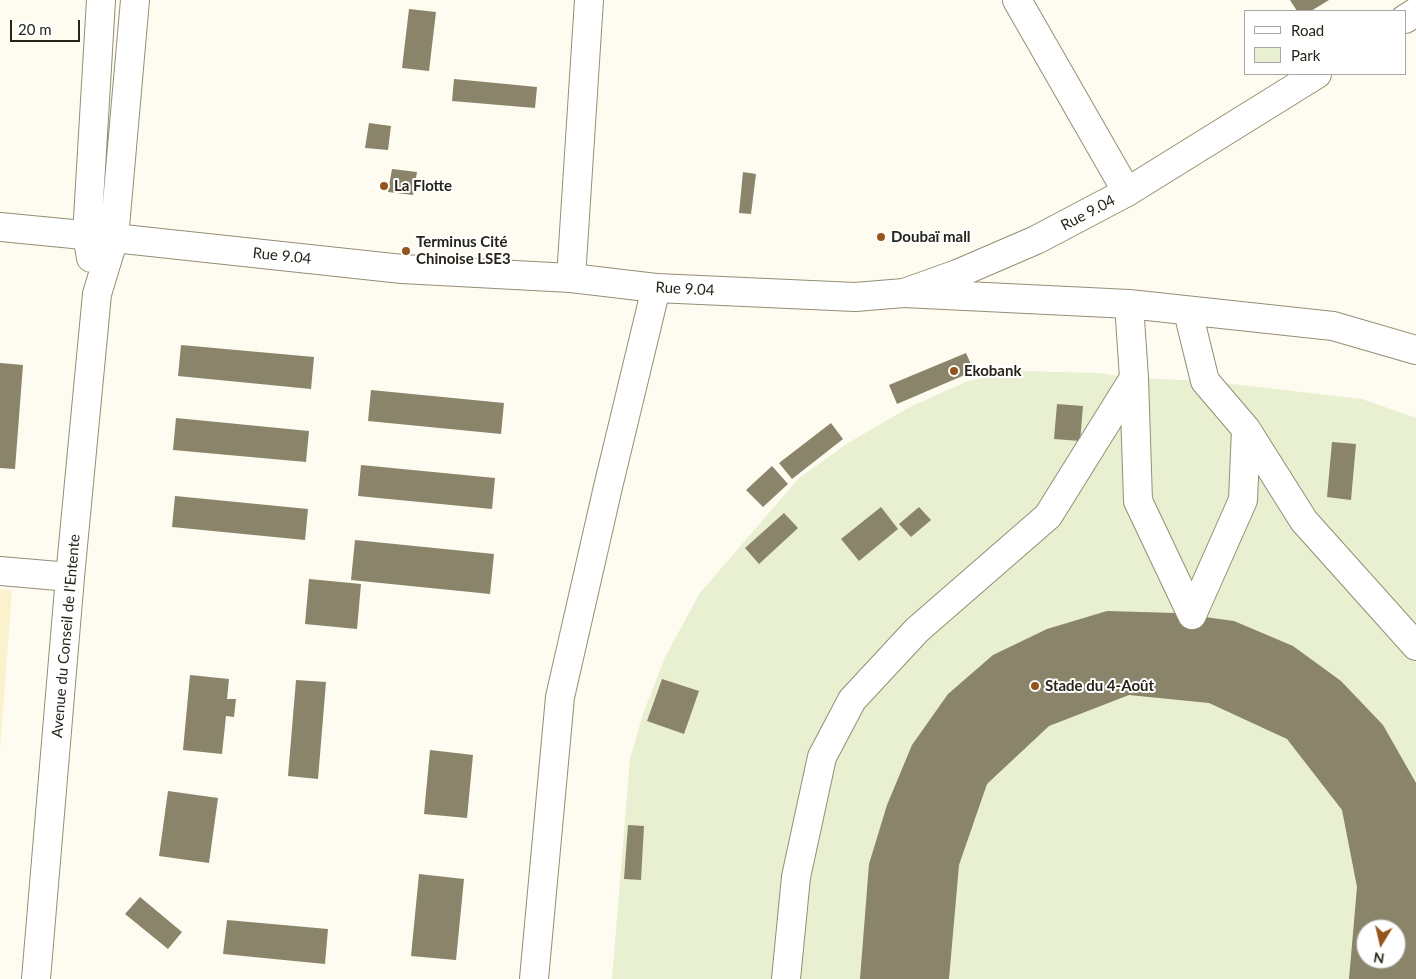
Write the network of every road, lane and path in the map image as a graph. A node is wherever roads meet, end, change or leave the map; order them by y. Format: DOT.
graph roads {
  1 [pos="101,0"];
  2 [pos="135,0"];
  3 [pos="589,0"];
  4 [pos="1017,0"];
  5 [pos="1315,75"];
  6 [pos="1127,192"];
  7 [pos="0,227"];
  8 [pos="87,235"];
  9 [pos="114,238"];
  10 [pos="571,278"];
  11 [pos="656,288"];
  12 [pos="904,293"];
  13 [pos="97,294"];
  14 [pos="1129,304"];
  15 [pos="1188,312"];
  16 [pos="1416,350"];
  17 [pos="1134,378"];
  18 [pos="1246,430"];
  19 [pos="0,571"];
  20 [pos="70,577"];
  21 [pos="1416,646"];
  22 [pos="36,979"];
  23 [pos="534,979"];
  24 [pos="786,979"];
  1 -- 8 [label="street, Avenue du Conseil de l'Entente"];
  2 -- 9 [label="street, Avenue du Conseil de l'Entente"];
  3 -- 10 [label="street"];
  4 -- 6 [label="street"];
  5 -- 6 [label="street, Rue 9.04"];
  6 -- 12 [label="street, Rue 9.04"];
  7 -- 8 [label="street, Rue 9.04"];
  8 -- 9 [label="street, Rue 9.04"];
  8 -- 13 [label="street, Avenue du Conseil de l'Entente"];
  9 -- 10 [label="street, Rue 9.04"];
  9 -- 13 [label="street, Avenue du Conseil de l'Entente"];
  10 -- 11 [label="street, Rue 9.04"];
  11 -- 12 [label="street, Rue 9.04"];
  11 -- 23 [label="street"];
  12 -- 14 [label="street"];
  13 -- 20 [label="street, Avenue du Conseil de l'Entente"];
  14 -- 15 [label="street"];
  14 -- 17 [label="street"];
  15 -- 16 [label="street"];
  15 -- 18 [label="street"];
  17 -- 18 [label="street"];
  17 -- 24 [label="street"];
  18 -- 21 [label="street"];
  19 -- 20 [label="street"];
  20 -- 22 [label="street, Avenue du Conseil de l'Entente"];
}
